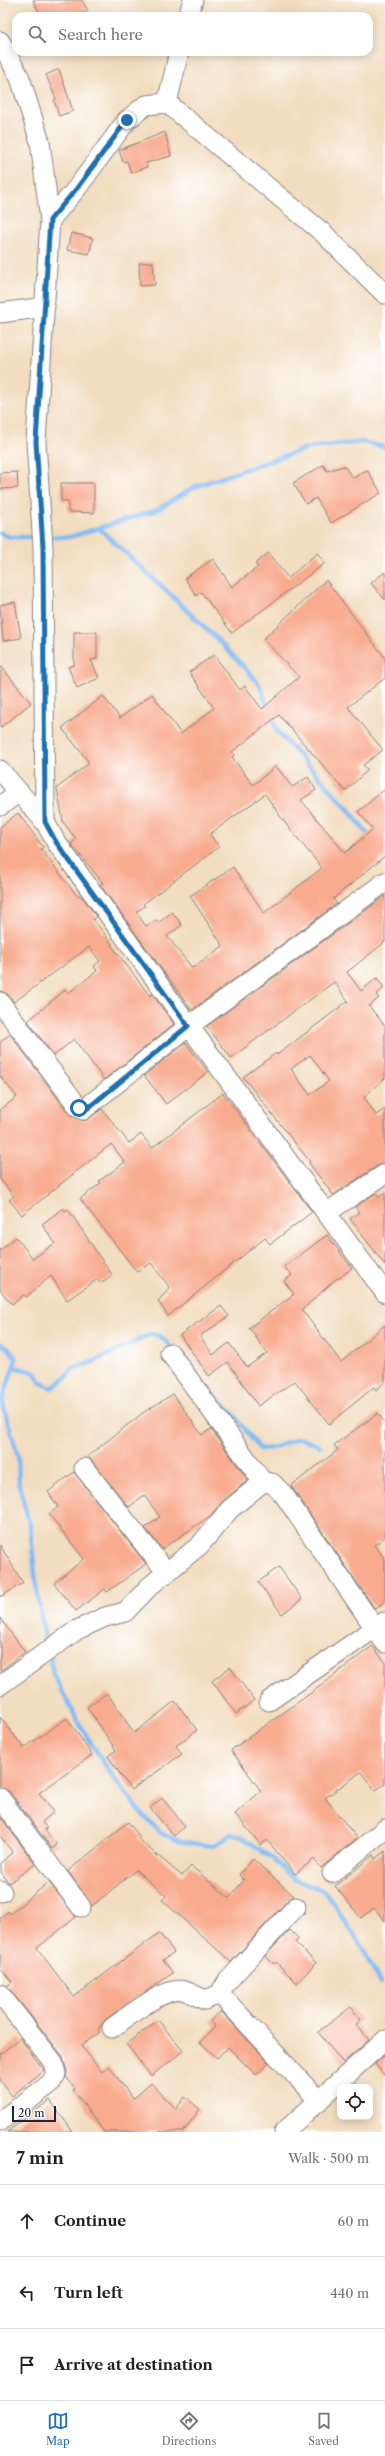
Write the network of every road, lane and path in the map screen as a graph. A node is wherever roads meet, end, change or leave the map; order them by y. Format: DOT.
graph roads {
  1 [pos="193,0"];
  2 [pos="189,12"];
  3 [pos="0,41"];
  4 [pos="178,56"];
  5 [pos="167,103"];
  6 [pos="50,220"];
  7 [pos="385,294"];
  8 [pos="44,306"];
  9 [pos="0,313"];
  10 [pos="0,770"];
  11 [pos="19,792"];
  12 [pos="0,806"];
  13 [pos="45,822"];
  14 [pos="385,882"];
  15 [pos="0,1002"];
  16 [pos="188,1026"];
  17 [pos="385,1174"];
  18 [pos="326,1213"];
  19 [pos="385,1293"];
  20 [pos="170,1354"];
  21 [pos="84,1468"];
  22 [pos="262,1482"];
  23 [pos="167,1573"];
  24 [pos="382,1631"];
  25 [pos="0,1685"];
  26 [pos="269,1701"];
  27 [pos="0,1798"];
  28 [pos="385,1829"];
  29 [pos="332,1873"];
  30 [pos="296,1907"];
  31 [pos="80,1908"];
  32 [pos="0,1994"];
  33 [pos="220,1994"];
  34 [pos="112,2028"];
  35 [pos="385,2040"];
  36 [pos="319,2101"];
  37 [pos="0,2121"];
  38 [pos="284,2132"];
  1 -- 2 [label="street"];
  3 -- 6 [label="street"];
  4 -- 5 [label="street"];
  5 -- 6 [label="street"];
  5 -- 7 [label="street"];
  6 -- 8 [label="street"];
  8 -- 9 [label="street"];
  8 -- 13 [label="street"];
  10 -- 11 [label="street"];
  11 -- 12 [label="street"];
  11 -- 13 [label="street"];
  13 -- 16 [label="street"];
  14 -- 16 [label="street"];
  15 -- 16 [label="street"];
  16 -- 18 [label="street"];
  17 -- 18 [label="street"];
  18 -- 19 [label="street"];
  20 -- 22 [label="street"];
  21 -- 23 [label="street"];
  22 -- 23 [label="street"];
  22 -- 24 [label="street"];
  23 -- 25 [label="street"];
  24 -- 26 [label="street"];
  27 -- 31 [label="street"];
  28 -- 29 [label="street"];
  30 -- 33 [label="street"];
  32 -- 37 [label="street"];
  33 -- 34 [label="street"];
  33 -- 36 [label="street"];
  35 -- 36 [label="street"];
  36 -- 38 [label="street"];
}
